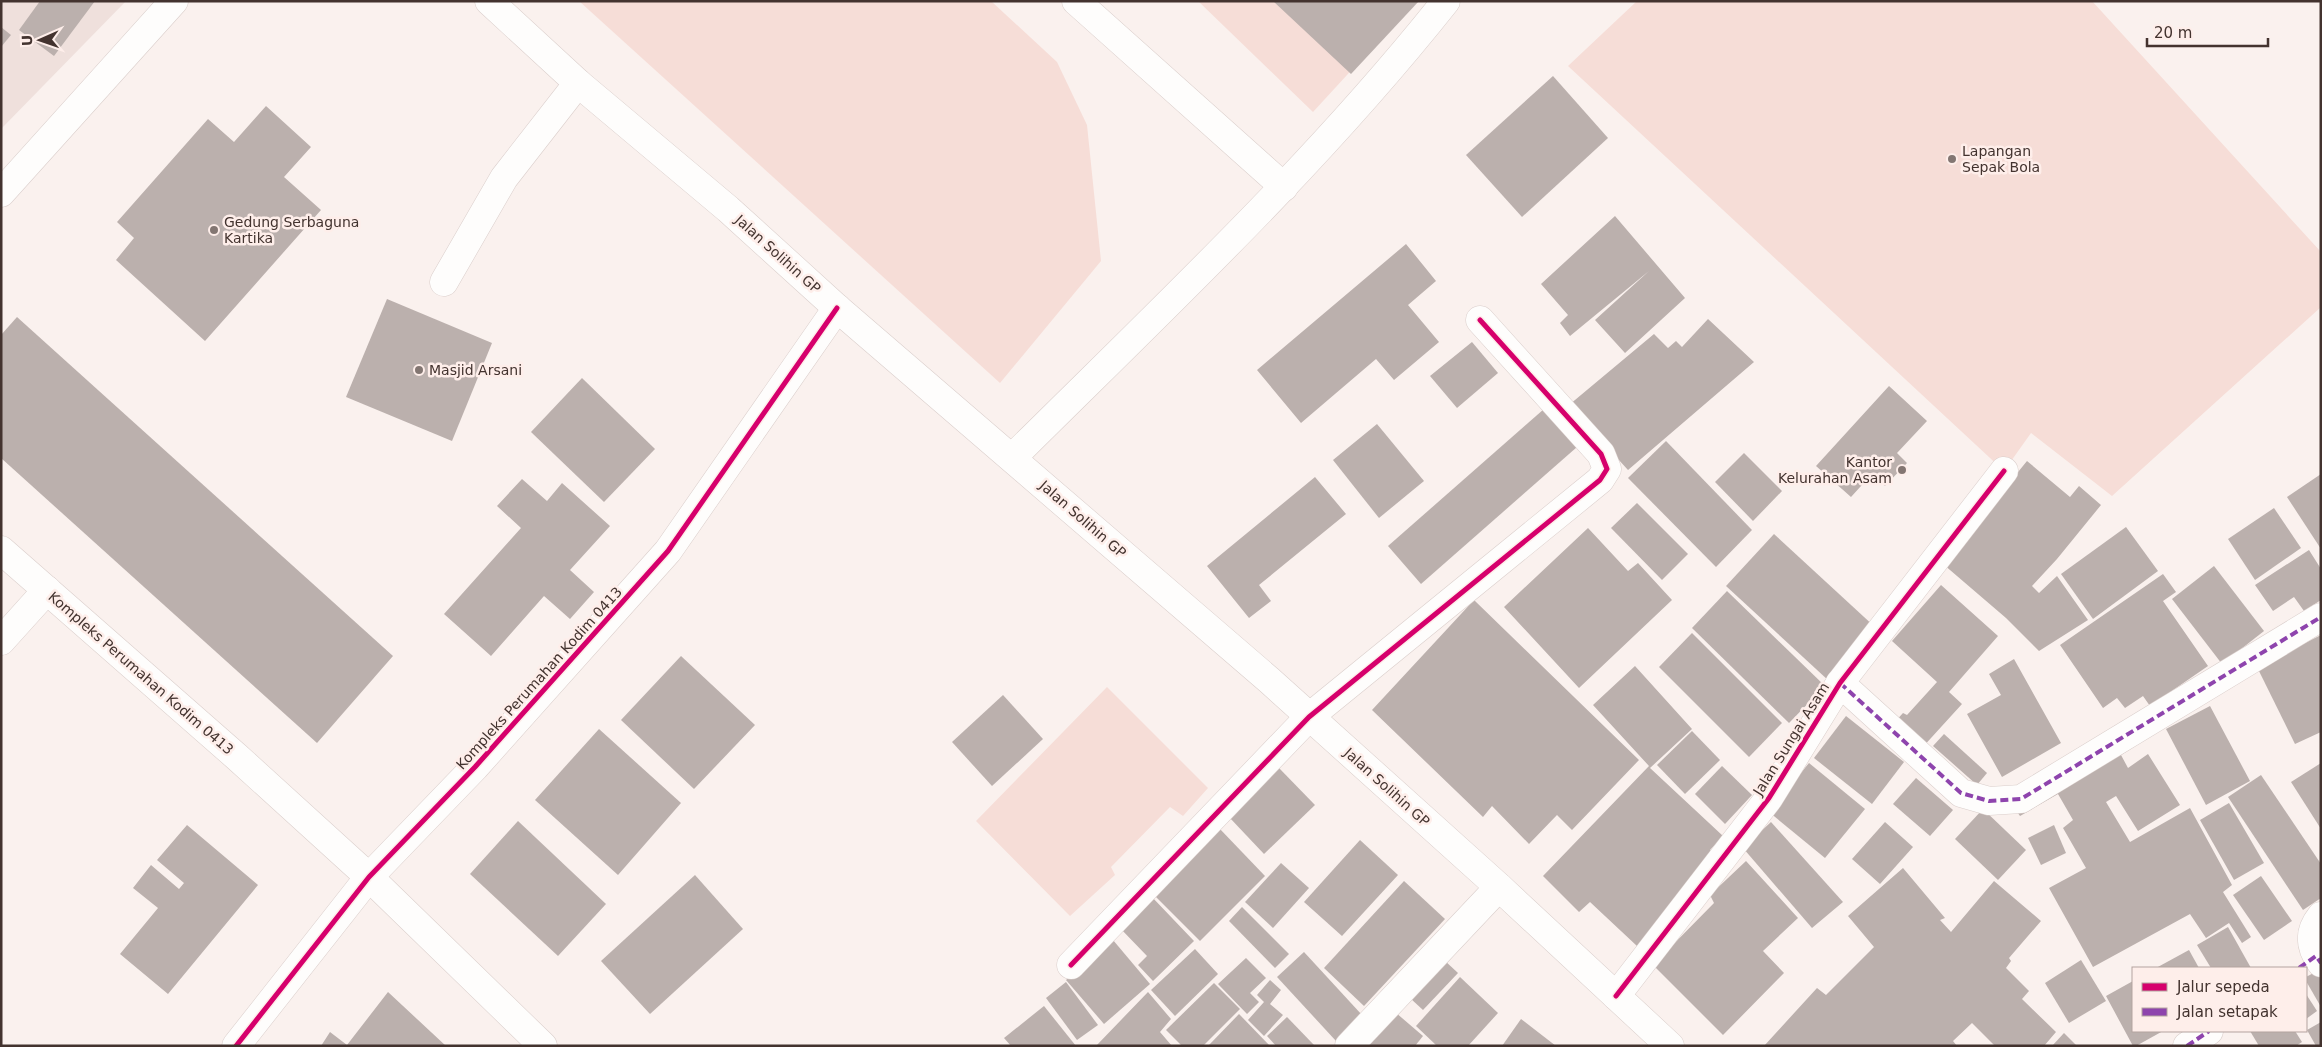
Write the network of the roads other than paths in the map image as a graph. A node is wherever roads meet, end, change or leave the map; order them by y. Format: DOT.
graph roads {
  1 [pos="174,1"];
  2 [pos="489,1"];
  3 [pos="1076,1"];
  4 [pos="1446,1"];
  5 [pos="578,83"];
  6 [pos="1284,187"];
  7 [pos="1,194"];
  8 [pos="444,282"];
  9 [pos="837,308"];
  10 [pos="1480,320"];
  11 [pos="1012,458"];
  12 [pos="2004,472"];
  13 [pos="1,550"];
  14 [pos="47,590"];
  15 [pos="2321,617"];
  16 [pos="1,641"];
  17 [pos="1840,683"];
  18 [pos="1309,717"];
  19 [pos="370,877"];
  20 [pos="1499,887"];
  21 [pos="2321,916"];
  22 [pos="2312,962"];
  23 [pos="1071,965"];
  24 [pos="1616,996"];
  25 [pos="2208,1032"];
  26 [pos="236,1046"];
  27 [pos="543,1046"];
  28 [pos="1349,1046"];
  29 [pos="1670,1046"];
  30 [pos="2187,1046"];
  1 -- 7 [label="street"];
  2 -- 5 [label="street, Jalan Solihin GP"];
  3 -- 6 [label="street"];
  4 -- 6 [label="street"];
  5 -- 8 [label="street"];
  5 -- 9 [label="street, Jalan Solihin GP"];
  6 -- 11 [label="street"];
  9 -- 11 [label="street, Jalan Solihin GP"];
  9 -- 19 [label="street, Kompleks Perumahan Kodim 0413"];
  10 -- 18 [label="street"];
  11 -- 18 [label="street, Jalan Solihin GP"];
  12 -- 17 [label="street, Jalan Sungai Asam"];
  13 -- 14 [label="street, Kompleks Perumahan Kodim 0413"];
  14 -- 16 [label="street"];
  14 -- 19 [label="street, Kompleks Perumahan Kodim 0413"];
  15 -- 17 [label="street"];
  17 -- 24 [label="street, Jalan Sungai Asam"];
  18 -- 20 [label="street, Jalan Solihin GP"];
  18 -- 23 [label="street"];
  19 -- 26 [label="street, Kompleks Perumahan Kodim 0413"];
  19 -- 27 [label="street, Kompleks Perumahan Kodim 0413"];
  20 -- 24 [label="street, Jalan Solihin GP"];
  20 -- 28 [label="street"];
  21 -- 22 [label="street"];
  24 -- 29 [label="street, Jalan Solihin GP"];
  25 -- 30 [label="street"];
}
